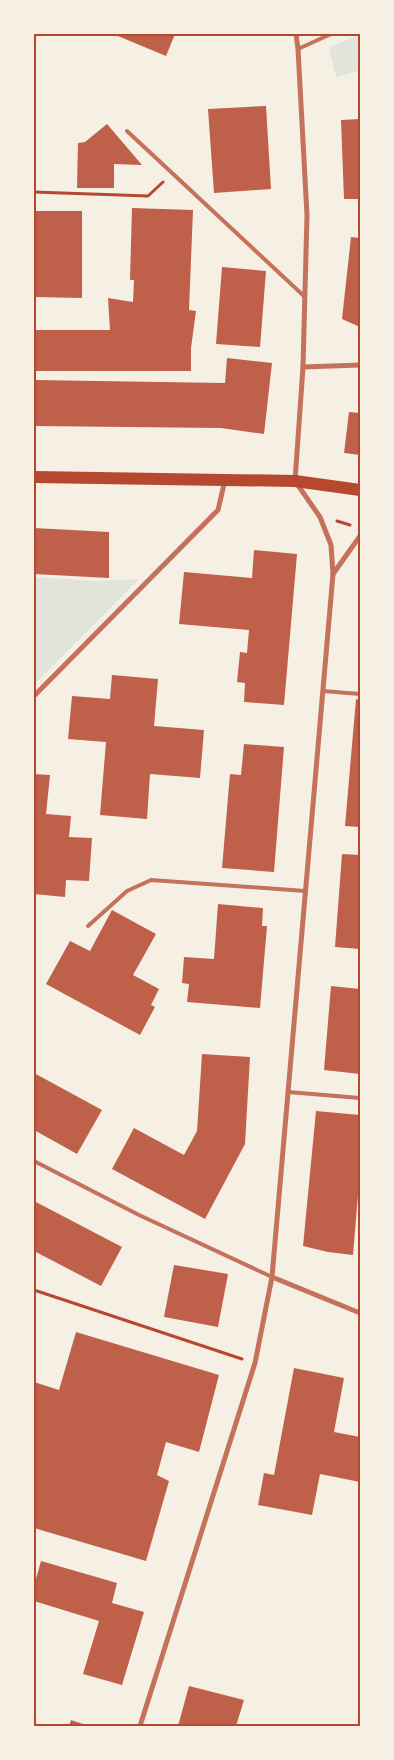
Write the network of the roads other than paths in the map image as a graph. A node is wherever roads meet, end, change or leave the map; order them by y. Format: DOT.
graph roads {
  1 [pos="296,34"];
  2 [pos="331,34"];
  3 [pos="298,49"];
  4 [pos="127,130"];
  5 [pos="305,297"];
  6 [pos="360,365"];
  7 [pos="303,367"];
  8 [pos="34,477"];
  9 [pos="225,479"];
  10 [pos="295,481"];
  11 [pos="360,490"];
  12 [pos="360,537"];
  13 [pos="333,574"];
  14 [pos="322,691"];
  15 [pos="360,694"];
  16 [pos="34,696"];
  17 [pos="305,892"];
  18 [pos="88,926"];
  19 [pos="288,1092"];
  20 [pos="360,1098"];
  21 [pos="34,1161"];
  22 [pos="272,1277"];
  23 [pos="360,1313"];
  24 [pos="140,1726"];
  1 -- 3 [label="street"];
  2 -- 3 [label="lane"];
  3 -- 5 [label="street"];
  4 -- 5 [label="lane"];
  5 -- 7 [label="street"];
  6 -- 7 [label="street"];
  7 -- 10 [label="street"];
  8 -- 9 [label="main road"];
  9 -- 10 [label="main road"];
  9 -- 16 [label="street"];
  10 -- 11 [label="main road"];
  10 -- 13 [label="street"];
  12 -- 13 [label="street"];
  13 -- 14 [label="street"];
  14 -- 15 [label="lane"];
  14 -- 17 [label="street"];
  17 -- 18 [label="lane"];
  17 -- 19 [label="street"];
  19 -- 20 [label="lane"];
  19 -- 22 [label="street"];
  21 -- 22 [label="lane"];
  22 -- 23 [label="street"];
  22 -- 24 [label="street"];
}
